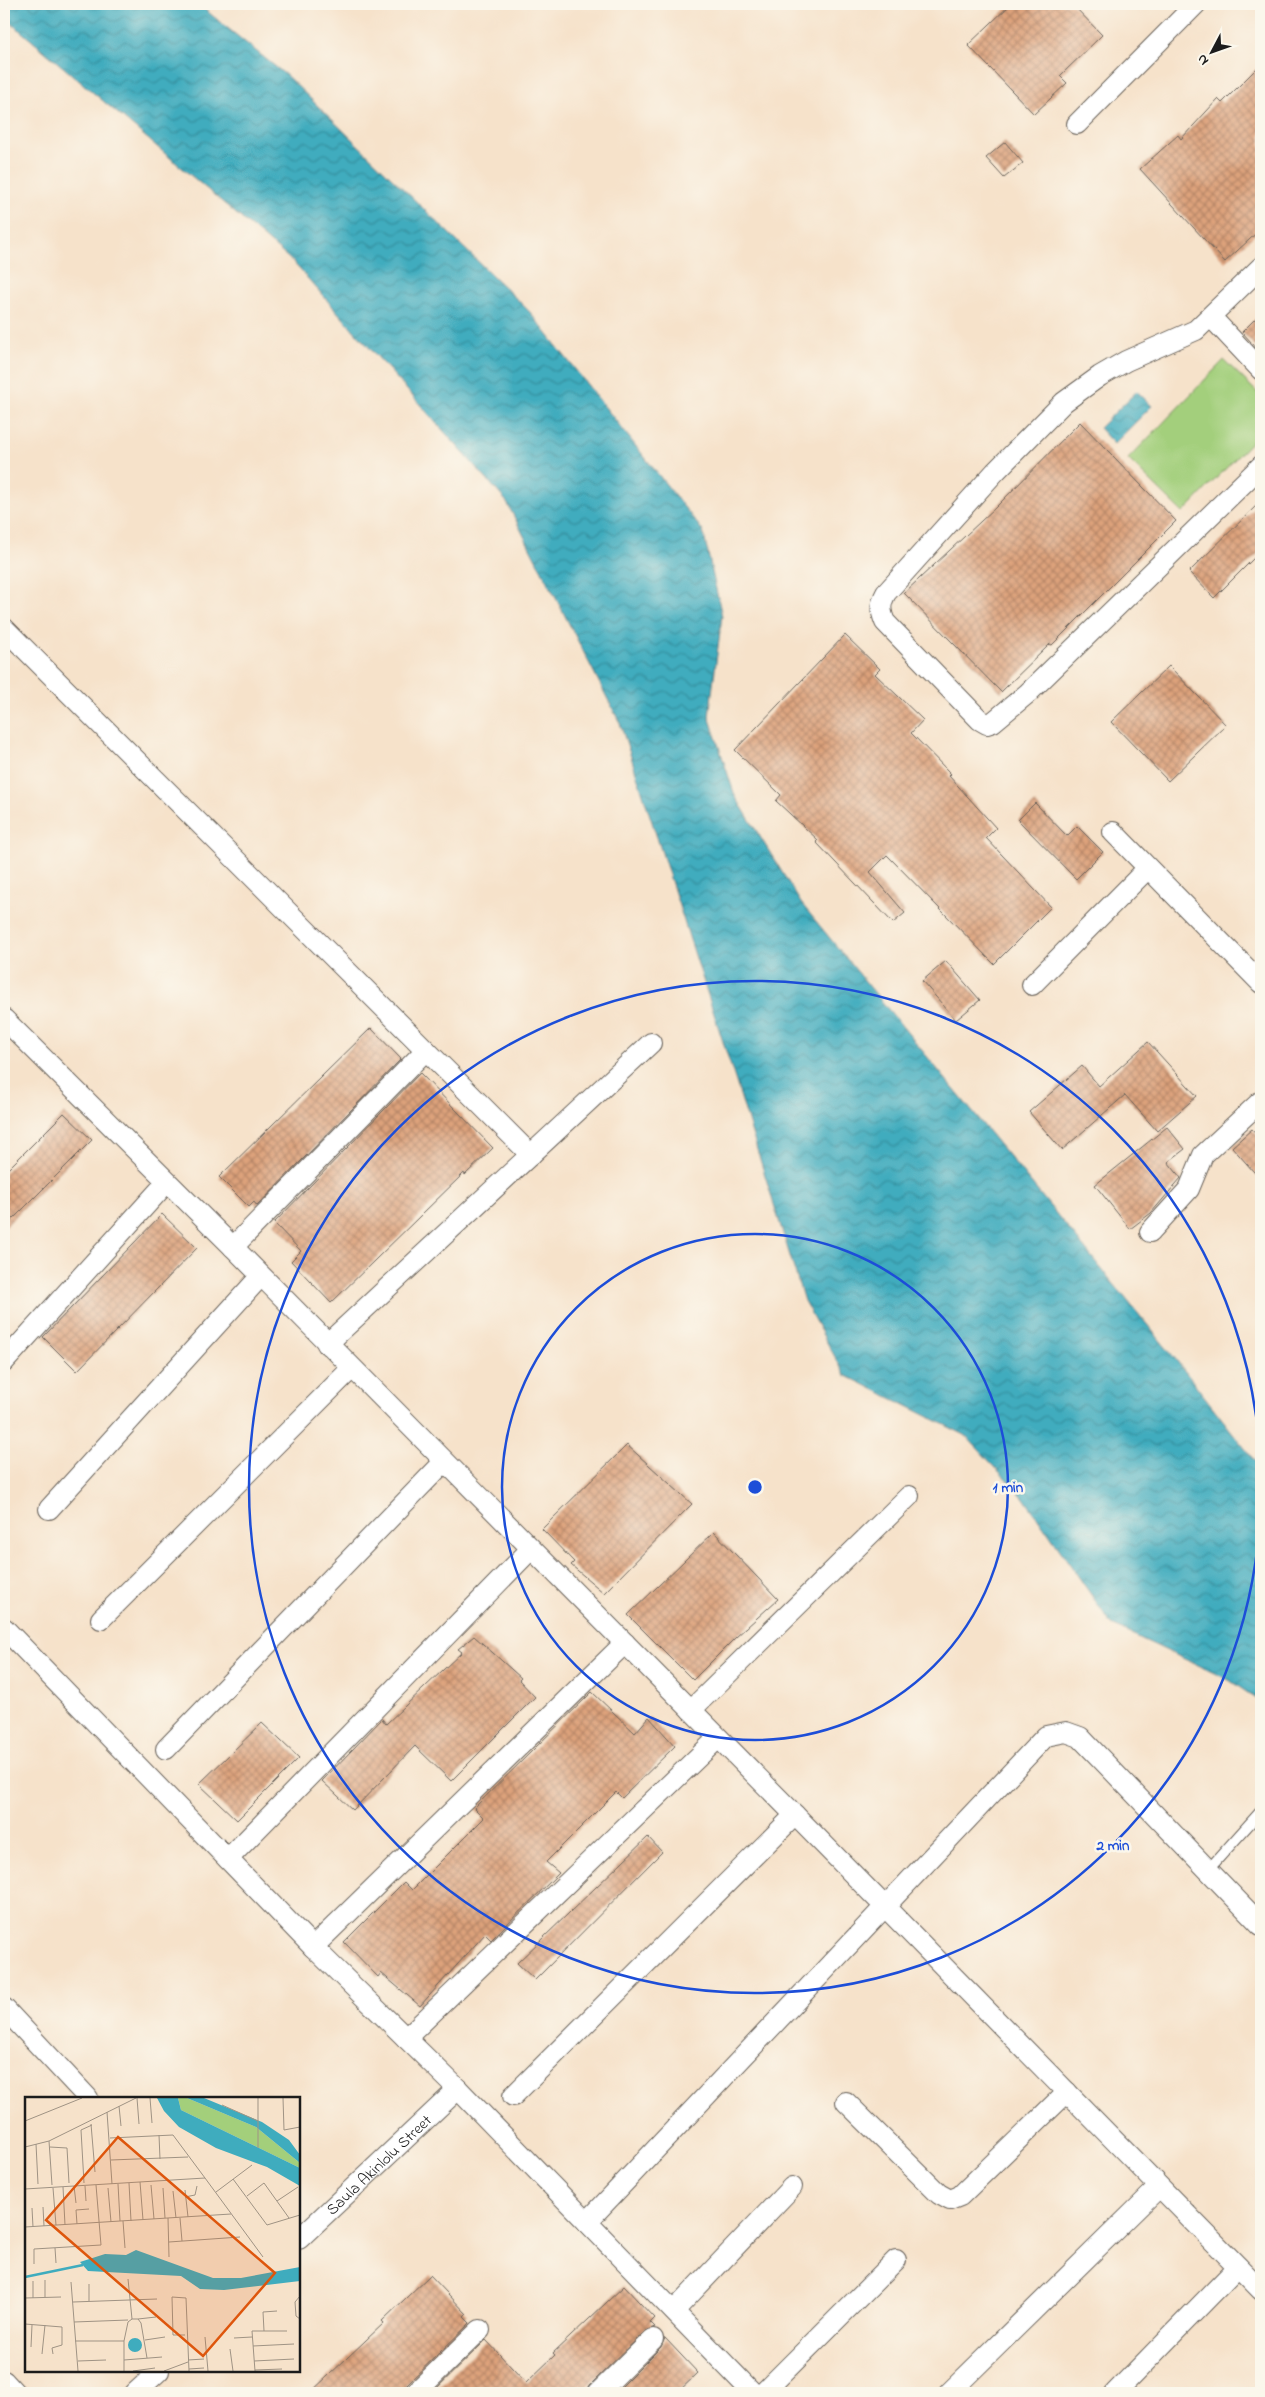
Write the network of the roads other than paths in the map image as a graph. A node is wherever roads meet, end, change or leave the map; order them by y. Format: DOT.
graph roads {
  1 [pos="1196,4"];
  2 [pos="1077,124"];
  3 [pos="1261,267"];
  4 [pos="1211,318"];
  5 [pos="1261,370"];
  6 [pos="1261,466"];
  7 [pos="4,628"];
  8 [pos="1113,832"];
  9 [pos="1147,869"];
  10 [pos="1261,984"];
  11 [pos="1032,985"];
  12 [pos="4,1020"];
  13 [pos="650,1043"];
  14 [pos="426,1050"];
  15 [pos="1261,1101"];
  16 [pos="531,1156"];
  17 [pos="166,1183"];
  18 [pos="1150,1232"];
  19 [pos="233,1247"];
  20 [pos="260,1277"];
  21 [pos="327,1344"];
  22 [pos="6,1356"];
  23 [pos="351,1369"];
  24 [pos="444,1462"];
  25 [pos="909,1496"];
  26 [pos="49,1509"];
  27 [pos="531,1549"];
  28 [pos="101,1619"];
  29 [pos="4,1628"];
  30 [pos="624,1643"];
  31 [pos="691,1710"];
  32 [pos="718,1738"];
  33 [pos="166,1749"];
  34 [pos="1261,1811"];
  35 [pos="795,1815"];
  36 [pos="228,1859"];
  37 [pos="1208,1870"];
  38 [pos="884,1905"];
  39 [pos="1261,1925"];
  40 [pos="313,1947"];
  41 [pos="4,2008"];
  42 [pos="406,2038"];
  43 [pos="458,2088"];
  44 [pos="1067,2092"];
  45 [pos="513,2096"];
  46 [pos="87,2097"];
  47 [pos="846,2102"];
  48 [pos="792,2187"];
  49 [pos="1159,2187"];
  50 [pos="587,2222"];
  51 [pos="300,2238"];
  52 [pos="896,2260"];
  53 [pos="1238,2267"];
  54 [pos="1261,2290"];
  55 [pos="674,2311"];
  56 [pos="480,2330"];
  57 [pos="653,2339"];
  58 [pos="158,2372"];
  59 [pos="4,2382"];
  60 [pos="16,2393"];
  61 [pos="135,2393"];
  62 [pos="415,2393"];
  63 [pos="598,2393"];
  64 [pos="754,2393"];
  65 [pos="763,2393"];
  66 [pos="948,2393"];
  67 [pos="1114,2393"];
  1 -- 2 [label="street"];
  3 -- 4 [label="street"];
  4 -- 5 [label="street"];
  4 -- 6 [label="street"];
  7 -- 14 [label="street"];
  8 -- 9 [label="street"];
  9 -- 10 [label="street"];
  9 -- 11 [label="street"];
  12 -- 17 [label="street"];
  13 -- 16 [label="street"];
  14 -- 16 [label="street"];
  14 -- 19 [label="street"];
  15 -- 18 [label="street"];
  16 -- 21 [label="street"];
  17 -- 19 [label="street"];
  17 -- 22 [label="street"];
  19 -- 20 [label="street"];
  20 -- 21 [label="street"];
  20 -- 26 [label="street"];
  21 -- 23 [label="street"];
  23 -- 24 [label="street"];
  23 -- 28 [label="street"];
  24 -- 27 [label="street"];
  24 -- 33 [label="street"];
  25 -- 31 [label="street"];
  27 -- 30 [label="street"];
  27 -- 36 [label="street"];
  29 -- 36 [label="street"];
  30 -- 31 [label="street"];
  30 -- 40 [label="street"];
  31 -- 32 [label="street"];
  32 -- 35 [label="street"];
  32 -- 42 [label="street"];
  34 -- 37 [label="lane"];
  35 -- 38 [label="street"];
  35 -- 45 [label="street"];
  36 -- 40 [label="street"];
  37 -- 38 [label="street"];
  37 -- 39 [label="street"];
  38 -- 44 [label="street"];
  38 -- 50 [label="street"];
  40 -- 42 [label="street"];
  41 -- 46 [label="street"];
  42 -- 43 [label="street"];
  43 -- 50 [label="street"];
  43 -- 51 [label="street, Saula Akinlolu Street"];
  44 -- 47 [label="street"];
  44 -- 49 [label="street"];
  48 -- 55 [label="street"];
  49 -- 53 [label="street"];
  49 -- 66 [label="street"];
  50 -- 55 [label="street"];
  52 -- 65 [label="street"];
  53 -- 54 [label="street"];
  53 -- 67 [label="street"];
  55 -- 64 [label="street"];
  56 -- 62 [label="street"];
  57 -- 63 [label="street"];
  58 -- 61 [label="street"];
  59 -- 60 [label="street"];
}
